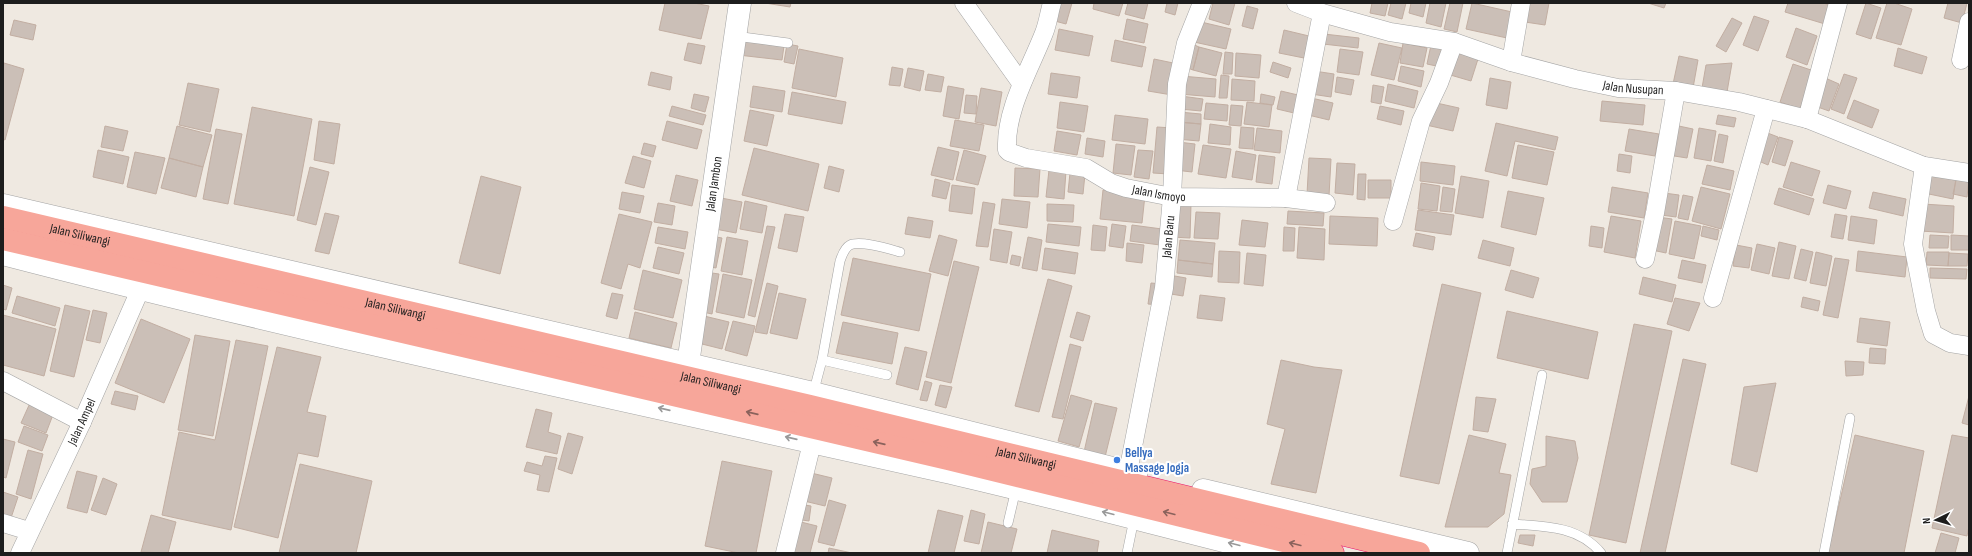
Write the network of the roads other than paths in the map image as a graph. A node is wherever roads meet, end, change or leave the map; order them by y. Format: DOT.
graph roads {
  1 [pos="740,3"];
  2 [pos="964,3"];
  3 [pos="1052,3"];
  4 [pos="1202,3"];
  5 [pos="1296,3"];
  6 [pos="1521,3"];
  7 [pos="1838,3"];
  8 [pos="1322,13"];
  9 [pos="1969,22"];
  10 [pos="735,36"];
  11 [pos="788,42"];
  12 [pos="1454,42"];
  13 [pos="1961,60"];
  14 [pos="1511,62"];
  15 [pos="1021,82"];
  16 [pos="1676,91"];
  17 [pos="1766,109"];
  18 [pos="1806,119"];
  19 [pos="1924,166"];
  20 [pos="1969,173"];
  21 [pos="1172,196"];
  22 [pos="1286,198"];
  23 [pos="1326,203"];
  24 [pos="3,205"];
  25 [pos="3,217"];
  26 [pos="1393,221"];
  27 [pos="3,239"];
  28 [pos="900,252"];
  29 [pos="3,254"];
  30 [pos="1645,259"];
  31 [pos="140,290"];
  32 [pos="1713,298"];
  33 [pos="1969,346"];
  34 [pos="822,360"];
  35 [pos="688,364"];
  36 [pos="887,375"];
  37 [pos="1542,375"];
  38 [pos="3,381"];
  39 [pos="811,399"];
  40 [pos="1850,418"];
  41 [pos="82,422"];
  42 [pos="812,443"];
  43 [pos="946,465"];
  44 [pos="1128,472"];
  45 [pos="1016,489"];
  46 [pos="1134,519"];
  47 [pos="3,523"];
  48 [pos="1008,523"];
  49 [pos="1512,524"];
  50 [pos="29,531"];
  51 [pos="20,553"];
  52 [pos="785,553"];
  53 [pos="1127,553"];
  54 [pos="1272,553"];
  55 [pos="1333,553"];
  56 [pos="1419,553"];
  57 [pos="1468,553"];
  58 [pos="1507,553"];
  59 [pos="1601,553"];
  60 [pos="1824,553"];
  1 -- 10 [label="street, Jalan Jambon"];
  2 -- 15 [label="street"];
  3 -- 15 [label="street, Jalan Ismoyo"];
  4 -- 21 [label="street, Jalan Baru"];
  5 -- 8 [label="street, Jalan Nusupan"];
  6 -- 14 [label="street"];
  7 -- 18 [label="street"];
  8 -- 12 [label="street, Jalan Nusupan"];
  8 -- 22 [label="street"];
  9 -- 13 [label="street"];
  10 -- 11 [label="lane"];
  10 -- 35 [label="street, Jalan Jambon"];
  12 -- 14 [label="street, Jalan Nusupan"];
  12 -- 26 [label="street"];
  14 -- 16 [label="street, Jalan Nusupan"];
  15 -- 21 [label="street, Jalan Ismoyo"];
  16 -- 17 [label="street, Jalan Nusupan"];
  16 -- 30 [label="street"];
  17 -- 18 [label="street, Jalan Nusupan"];
  17 -- 32 [label="street"];
  18 -- 19 [label="street, Jalan Nusupan"];
  19 -- 20 [label="street, Jalan Nusupan"];
  19 -- 33 [label="street"];
  21 -- 22 [label="street, Jalan Ismoyo"];
  21 -- 44 [label="street, Jalan Baru"];
  22 -- 23 [label="street, Jalan Ismoyo"];
  24 -- 35 [label="street"];
  25 -- 39 [label="highway, Jalan Siliwangi"];
  43 -- 27 [label="highway, Jalan Siliwangi, one-way"];
  28 -- 34 [label="lane"];
  29 -- 31 [label="street"];
  31 -- 41 [label="street, Jalan Ampel"];
  42 -- 31 [label="street, one-way"];
  34 -- 36 [label="lane"];
  34 -- 39 [label="lane"];
  35 -- 39 [label="street"];
  37 -- 49 [label="lane"];
  38 -- 41 [label="street"];
  39 -- 44 [label="street"];
  39 -- 56 [label="highway, Jalan Siliwangi"];
  40 -- 60 [label="lane"];
  41 -- 50 [label="street, Jalan Ampel"];
  42 -- 43 [label="street"];
  42 -- 52 [label="street"];
  43 -- 45 [label="street"];
  55 -- 43 [label="highway, Jalan Siliwangi, one-way"];
  44 -- 57 [label="street"];
  46 -- 45 [label="street, one-way"];
  45 -- 48 [label="lane"];
  46 -- 53 [label="lane"];
  54 -- 46 [label="street, one-way"];
  47 -- 50 [label="street"];
  49 -- 58 [label="lane"];
  49 -- 59 [label="lane"];
  50 -- 51 [label="street, Jalan Ampel"];
}
